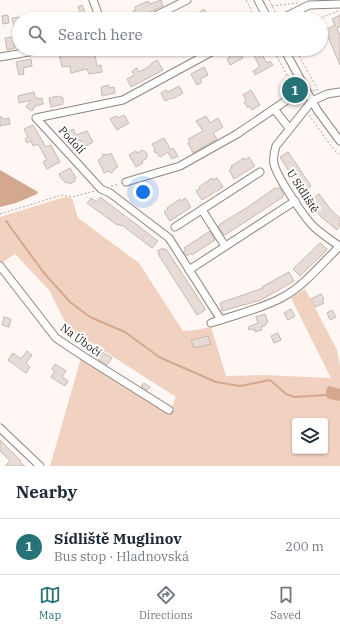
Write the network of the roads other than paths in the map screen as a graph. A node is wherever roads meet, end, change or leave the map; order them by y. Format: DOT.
graph roads {
  1 [pos="93,0"];
  2 [pos="187,0"];
  3 [pos="258,0"];
  4 [pos="340,4"];
  5 [pos="97,12"];
  6 [pos="163,12"];
  7 [pos="264,12"];
  8 [pos="294,12"];
  9 [pos="12,55"];
  10 [pos="204,56"];
  11 [pos="288,56"];
  12 [pos="0,57"];
  13 [pos="340,92"];
  14 [pos="287,100"];
  15 [pos="312,101"];
  16 [pos="274,109"];
  17 [pos="289,128"];
  18 [pos="340,141"];
  19 [pos="260,172"];
  20 [pos="126,182"];
  21 [pos="295,201"];
  22 [pos="202,210"];
  23 [pos="175,227"];
  24 [pos="225,246"];
  25 [pos="340,246"];
  26 [pos="0,266"];
  27 [pos="189,270"];
  28 [pos="221,320"];
  29 [pos="211,323"];
  30 [pos="169,410"];
  31 [pos="0,428"];
  32 [pos="40,466"];
  1 -- 5 [label="street"];
  2 -- 6 [label="street"];
  3 -- 7 [label="street"];
  4 -- 8 [label="street"];
  9 -- 12 [label="street"];
  10 -- 27 [label="street, Podolí"];
  11 -- 15 [label="street"];
  13 -- 15 [label="street"];
  14 -- 16 [label="street"];
  15 -- 17 [label="street, U Sídliště"];
  15 -- 18 [label="street"];
  16 -- 17 [label="street"];
  16 -- 20 [label="street"];
  17 -- 21 [label="street, U Sídliště"];
  19 -- 22 [label="street"];
  21 -- 24 [label="street"];
  21 -- 25 [label="street, U Sídliště"];
  22 -- 23 [label="street"];
  22 -- 24 [label="street"];
  24 -- 27 [label="street"];
  25 -- 28 [label="street"];
  26 -- 30 [label="street, Na Úbočí"];
  27 -- 28 [label="street, Podolí"];
  28 -- 29 [label="street"];
  31 -- 32 [label="street"];
}
